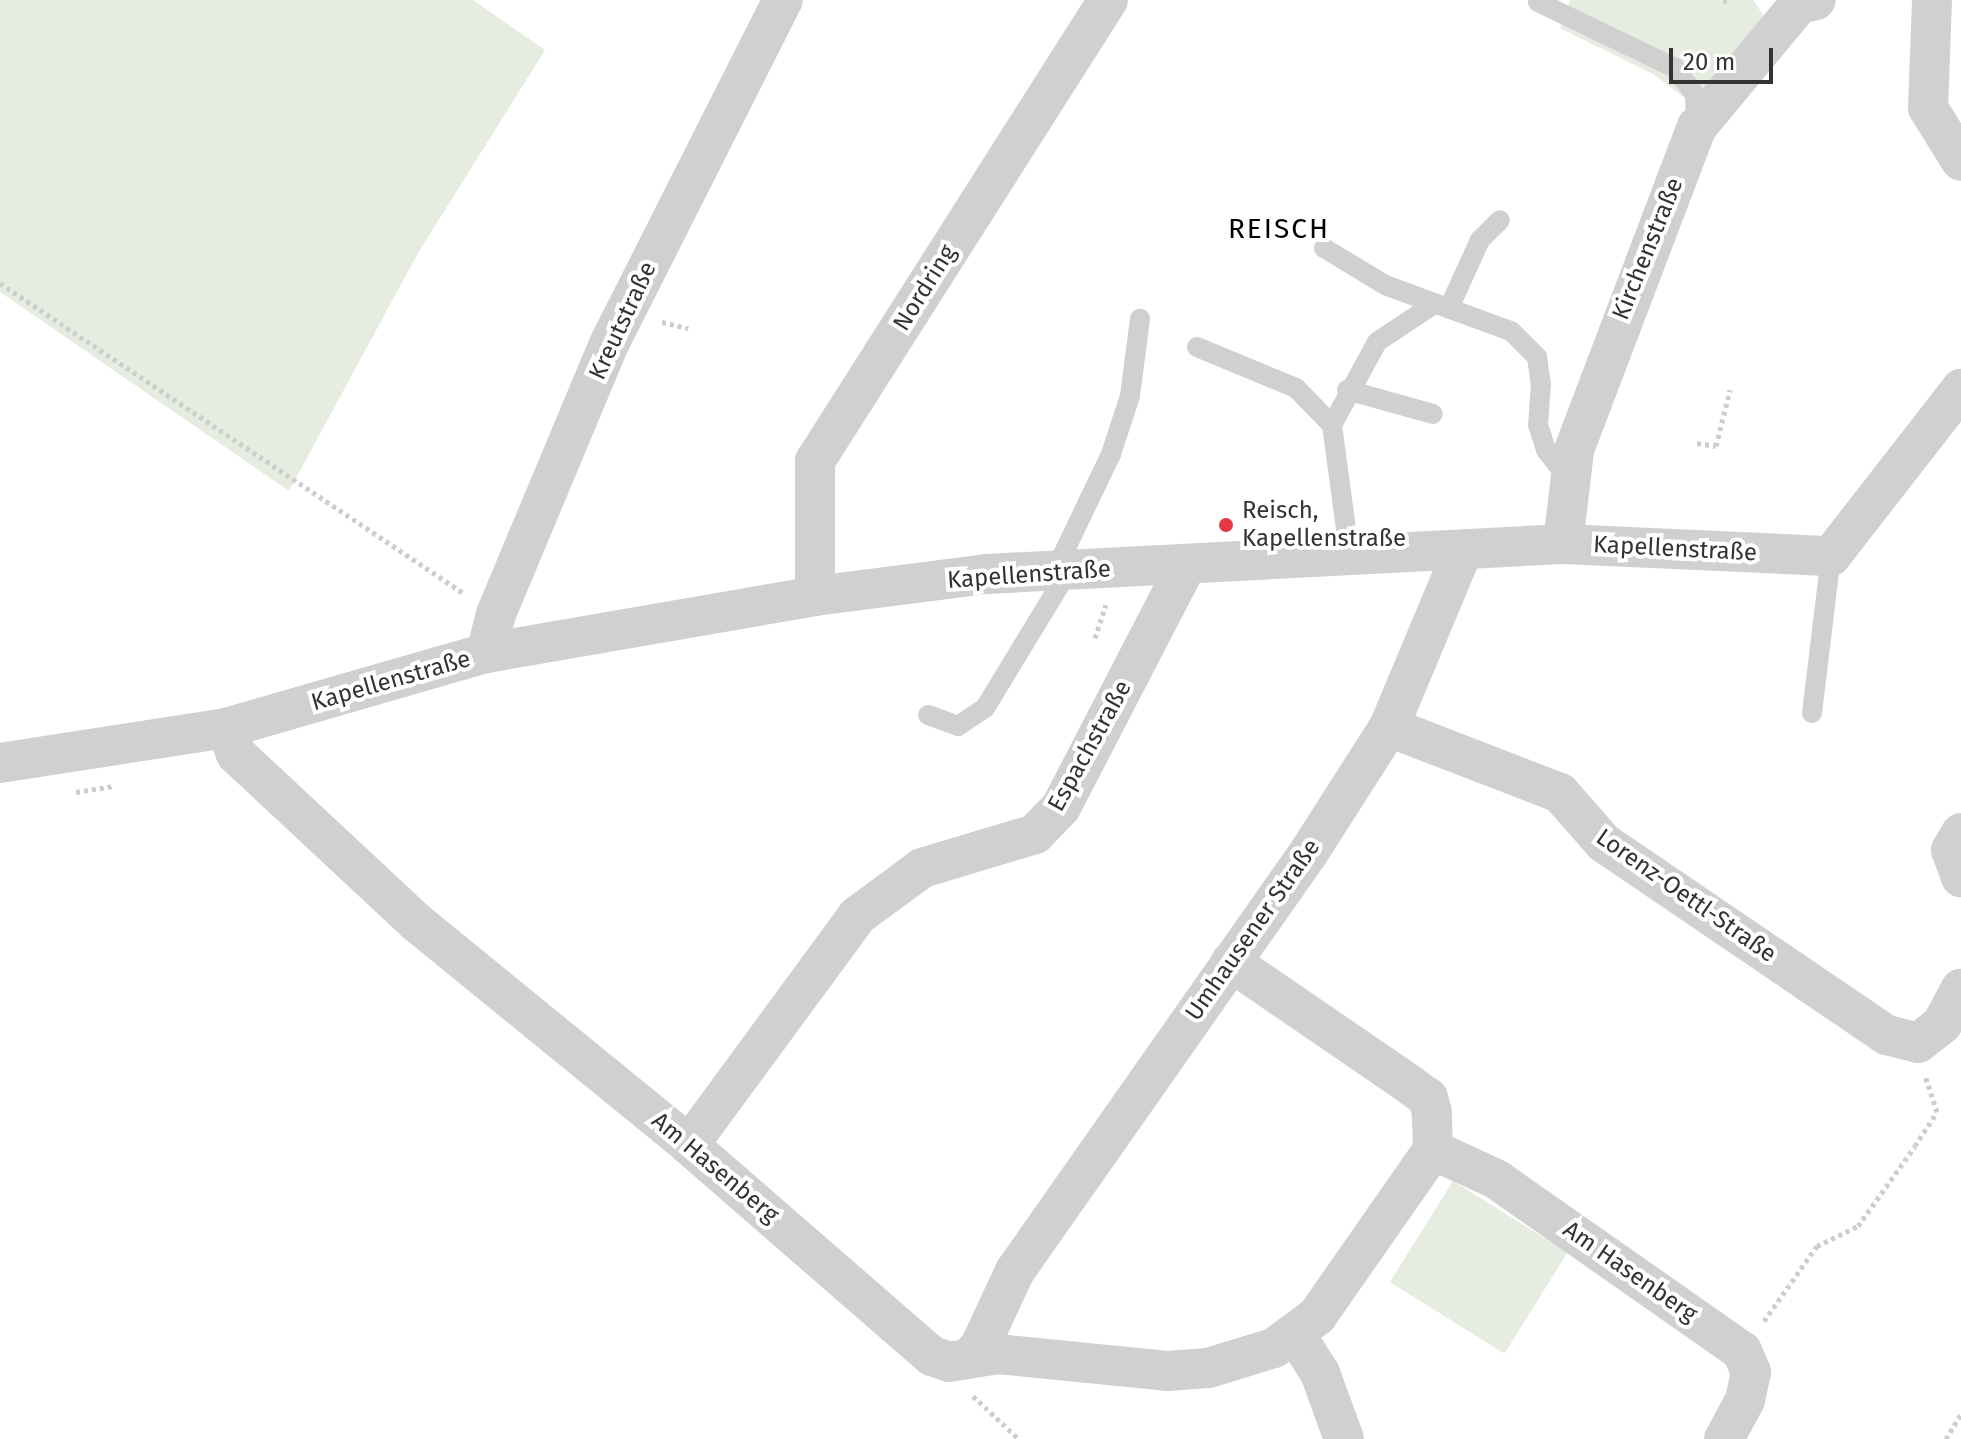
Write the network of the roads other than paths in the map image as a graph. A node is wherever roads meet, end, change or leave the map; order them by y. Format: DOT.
graph roads {
  1 [pos="783,0"];
  2 [pos="1108,0"];
  3 [pos="1932,0"];
  4 [pos="1803,1"];
  5 [pos="1538,2"];
  6 [pos="1697,127"];
  7 [pos="1961,161"];
  8 [pos="1500,220"];
  9 [pos="1324,248"];
  10 [pos="1441,306"];
  11 [pos="1140,319"];
  12 [pos="1197,347"];
  13 [pos="1961,389"];
  14 [pos="1347,390"];
  15 [pos="1433,414"];
  16 [pos="1332,425"];
  17 [pos="1570,481"];
  18 [pos="1563,544"];
  19 [pos="1463,550"];
  20 [pos="1831,556"];
  21 [pos="1350,558"];
  22 [pos="1186,566"];
  23 [pos="1062,570"];
  24 [pos="815,596"];
  25 [pos="486,653"];
  26 [pos="1812,713"];
  27 [pos="928,715"];
  28 [pos="1389,727"];
  29 [pos="226,728"];
  30 [pos="16,759"];
  31 [pos="1961,833"];
  32 [pos="1961,877"];
  33 [pos="1231,962"];
  34 [pos="1961,989"];
  35 [pos="689,1145"];
  36 [pos="1433,1150"];
  37 [pos="1005,1288"];
  38 [pos="1295,1334"];
  39 [pos="1045,1356"];
  40 [pos="959,1360"];
  41 [pos="1344,1439"];
  42 [pos="1724,1439"];
  1 -- 25 [label="street, Kreutstraße"];
  2 -- 24 [label="street, Nordring"];
  3 -- 7 [label="street"];
  4 -- 6 [label="street, Kirchenstraße"];
  5 -- 6 [label="lane"];
  6 -- 17 [label="street, Kirchenstraße"];
  8 -- 10 [label="lane"];
  9 -- 10 [label="lane"];
  10 -- 14 [label="lane"];
  10 -- 17 [label="lane"];
  11 -- 23 [label="lane"];
  12 -- 16 [label="lane"];
  13 -- 20 [label="street"];
  14 -- 15 [label="lane"];
  14 -- 16 [label="lane"];
  16 -- 21 [label="lane"];
  17 -- 18 [label="street, Kirchenstraße"];
  18 -- 19 [label="street, Kapellenstraße"];
  18 -- 20 [label="street, Kapellenstraße"];
  19 -- 21 [label="street, Kapellenstraße"];
  19 -- 28 [label="street, Umhausener Straße"];
  20 -- 26 [label="lane"];
  21 -- 22 [label="street, Kapellenstraße"];
  22 -- 23 [label="street, Kapellenstraße"];
  22 -- 35 [label="street, Espachstraße"];
  23 -- 24 [label="street, Kapellenstraße"];
  23 -- 27 [label="lane"];
  24 -- 25 [label="street, Kapellenstraße"];
  25 -- 29 [label="street, Kapellenstraße"];
  28 -- 33 [label="street, Umhausener Straße"];
  28 -- 34 [label="street, Lorenz-Oettl-Straße"];
  29 -- 30 [label="street, Kapellenstraße"];
  29 -- 35 [label="street, Am Hasenberg"];
  31 -- 32 [label="street"];
  33 -- 36 [label="street"];
  33 -- 37 [label="street, Umhausener Straße"];
  35 -- 40 [label="street, Am Hasenberg"];
  36 -- 38 [label="street"];
  36 -- 42 [label="street, Am Hasenberg"];
  37 -- 39 [label="street"];
  37 -- 40 [label="street, Umhausener Straße"];
  38 -- 39 [label="street"];
  38 -- 41 [label="street"];
  39 -- 40 [label="street"];
}
